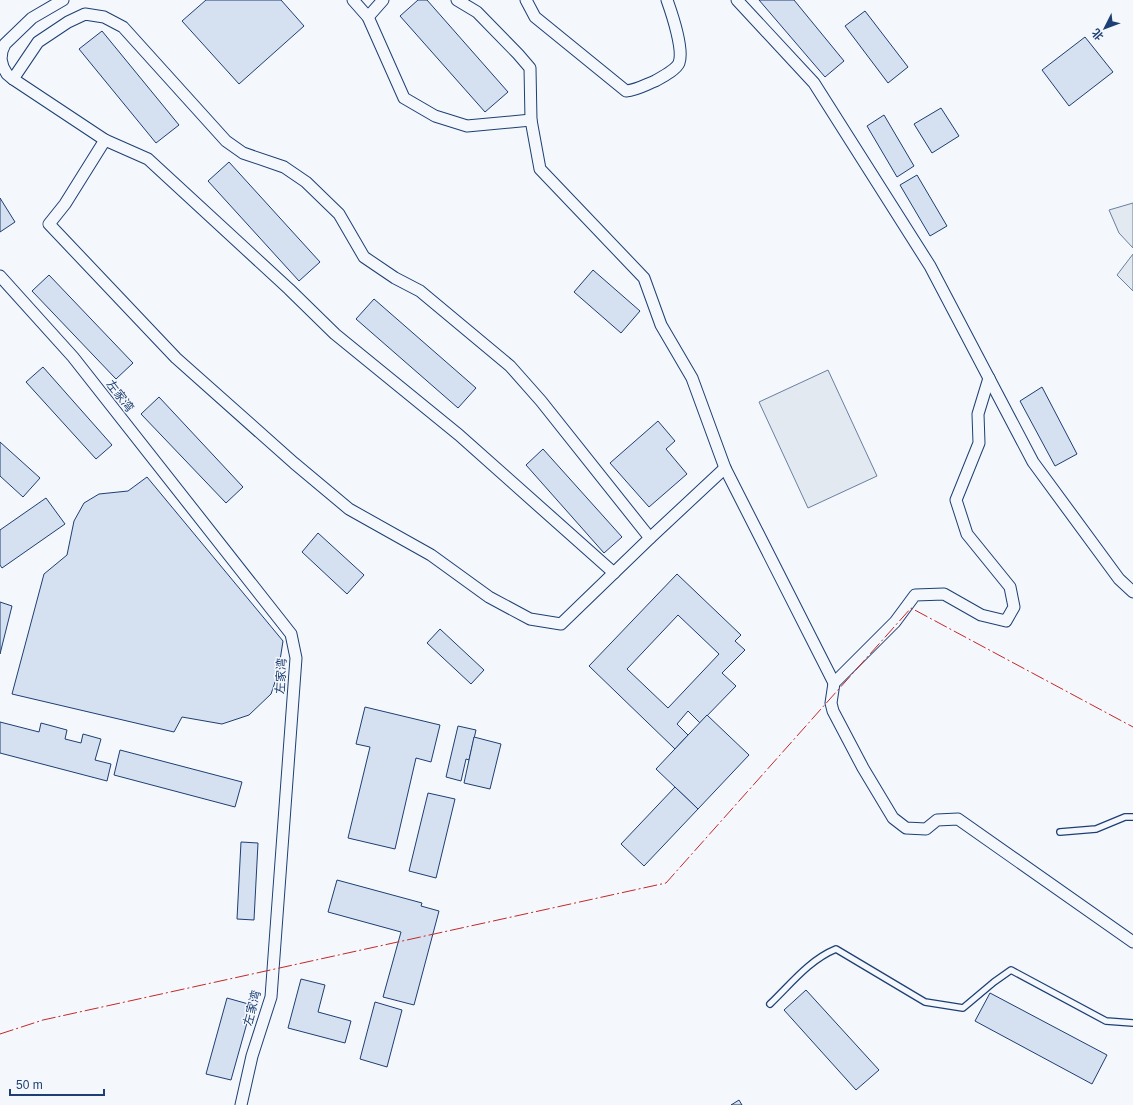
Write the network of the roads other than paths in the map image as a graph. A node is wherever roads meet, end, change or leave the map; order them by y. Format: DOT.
graph roads {
  1 [pos="63,0"];
  2 [pos="353,0"];
  3 [pos="383,0"];
  4 [pos="457,0"];
  5 [pos="526,0"];
  6 [pos="667,0"];
  7 [pos="737,0"];
  8 [pos="368,16"];
  9 [pos="13,79"];
  10 [pos="531,120"];
  11 [pos="105,140"];
  12 [pos="0,276"];
  13 [pos="989,378"];
  14 [pos="725,468"];
  15 [pos="650,538"];
  16 [pos="614,573"];
  17 [pos="1133,592"];
  18 [pos="834,683"];
  19 [pos="1133,817"];
  20 [pos="1060,832"];
  21 [pos="1133,942"];
  22 [pos="770,1004"];
  23 [pos="1133,1023"];
  24 [pos="241,1105"];
  1 -- 9 [label="street"];
  2 -- 8 [label="street"];
  3 -- 8 [label="street"];
  4 -- 10 [label="street"];
  5 -- 6 [label="street"];
  7 -- 13 [label="street"];
  8 -- 10 [label="street"];
  9 -- 11 [label="street"];
  9 -- 15 [label="street"];
  10 -- 14 [label="street"];
  11 -- 16 [label="street"];
  11 -- 16 [label="street"];
  12 -- 24 [label="street, 左家湾"];
  13 -- 17 [label="street"];
  13 -- 18 [label="street"];
  14 -- 15 [label="street"];
  14 -- 18 [label="street"];
  15 -- 16 [label="street"];
  18 -- 21 [label="street"];
  19 -- 20 [label="lane"];
  22 -- 23 [label="lane"];
}
